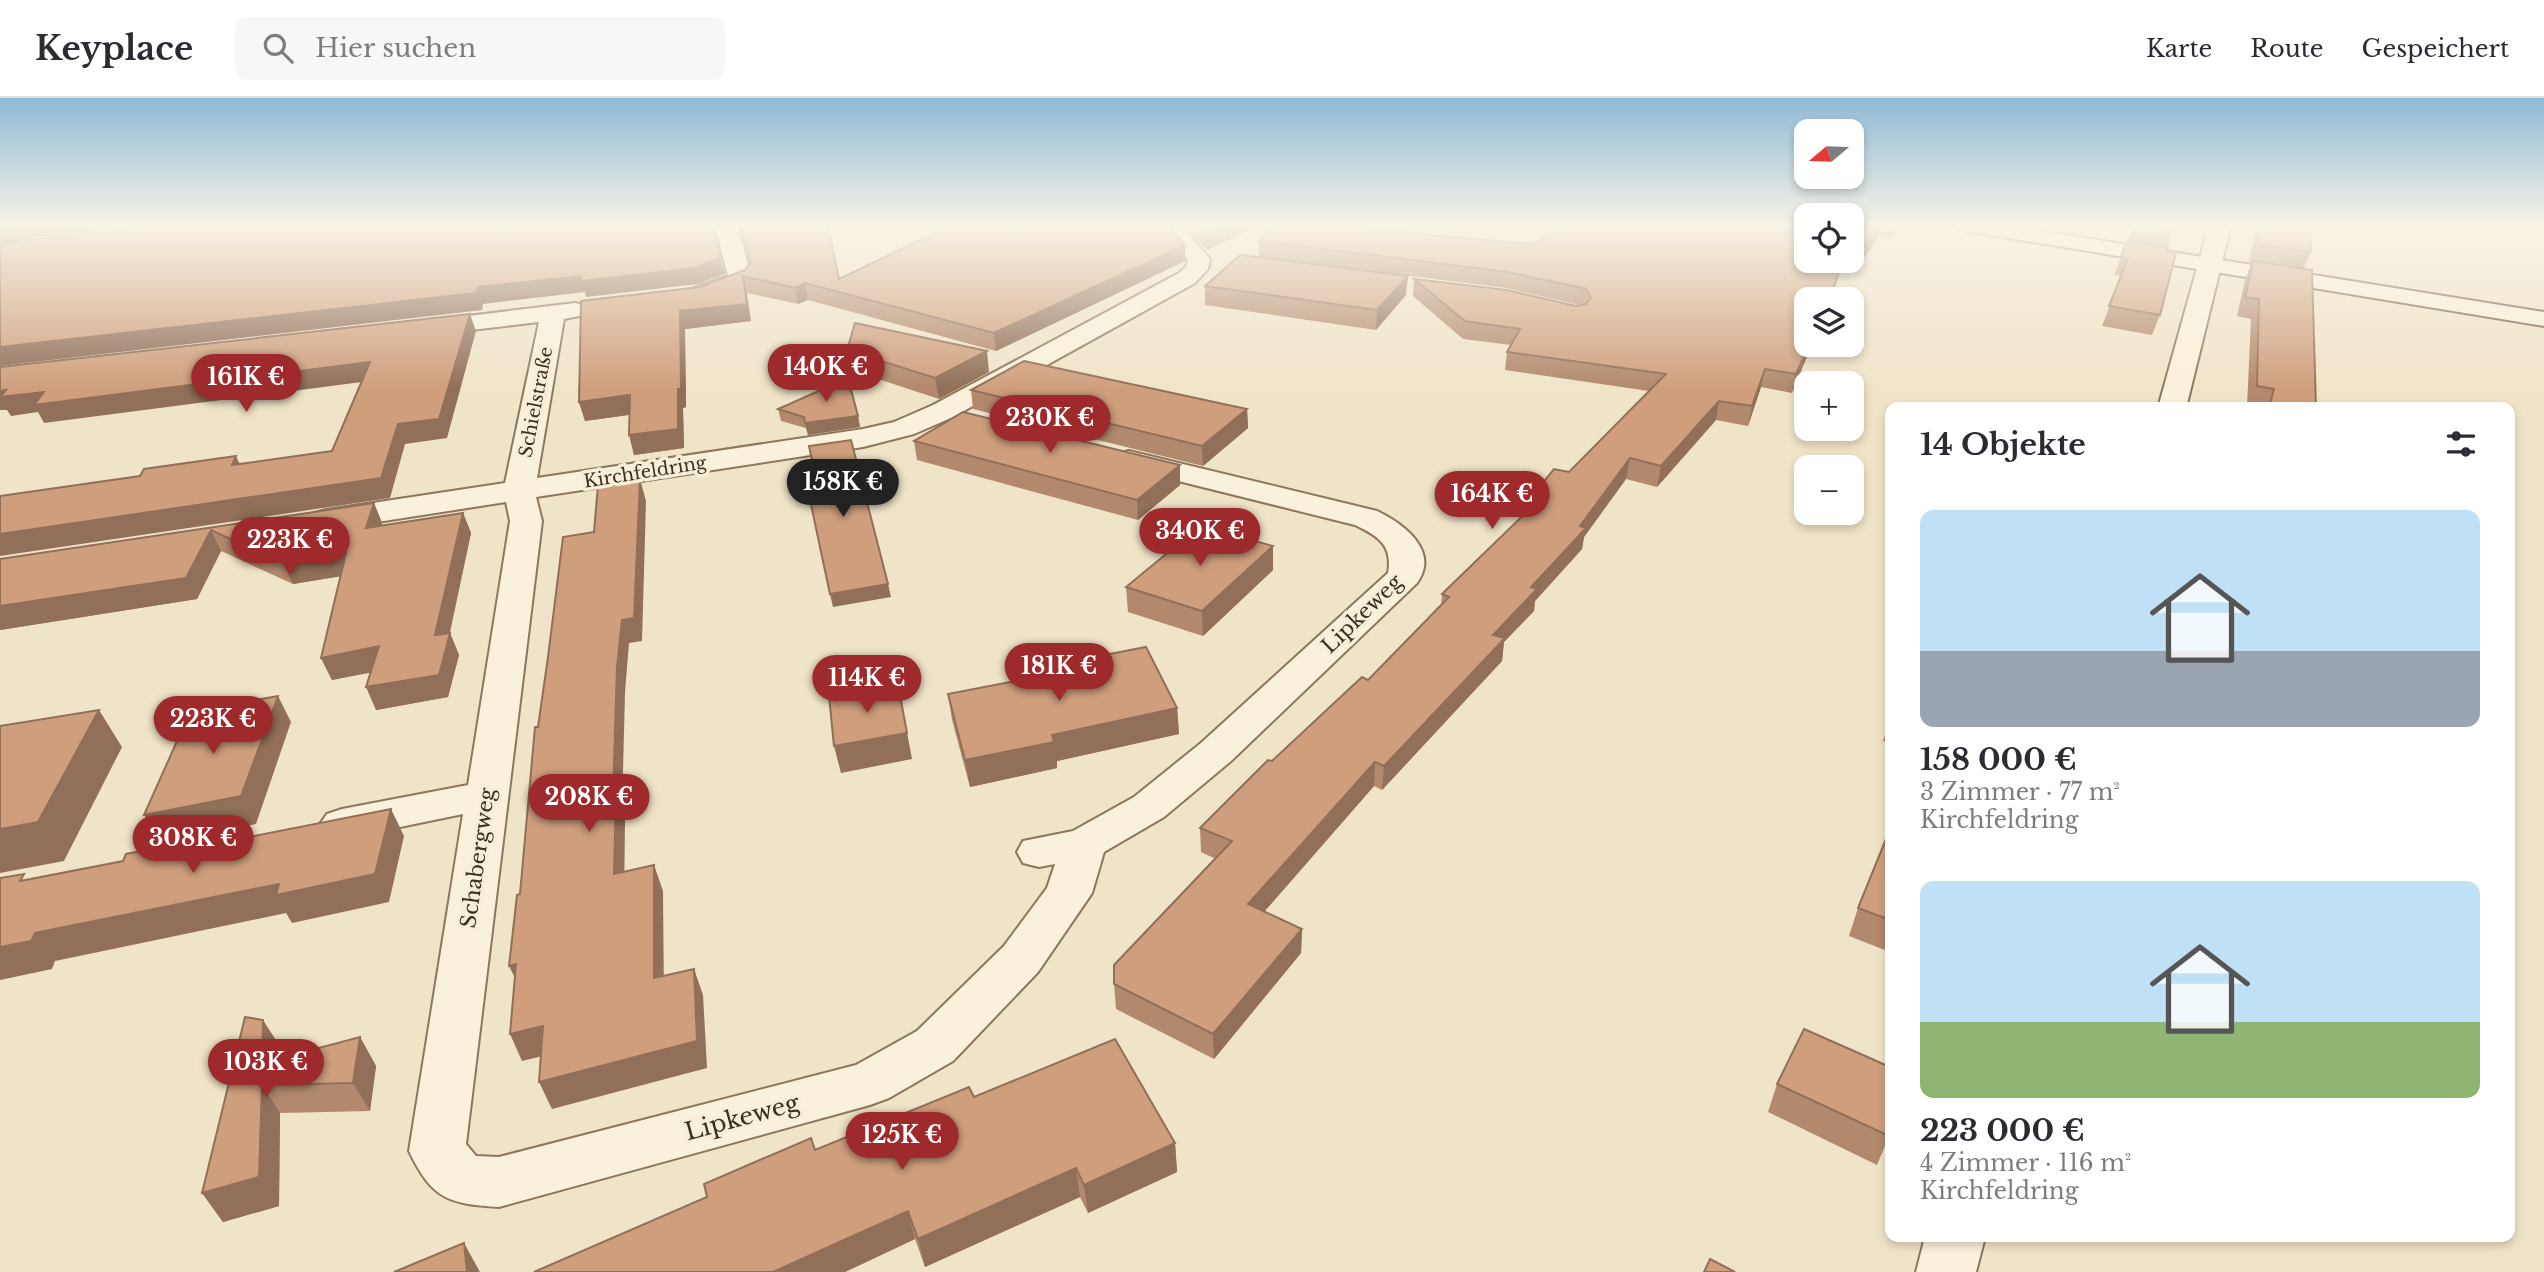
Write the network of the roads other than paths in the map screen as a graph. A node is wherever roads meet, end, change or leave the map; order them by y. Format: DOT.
graph roads {
  1 [pos="738,280"];
  2 [pos="1184,280"];
  3 [pos="2206,280"];
  4 [pos="2306,280"];
  5 [pos="677,297"];
  6 [pos="594,307"];
  7 [pos="553,313"];
  8 [pos="2544,319"];
  9 [pos="401,330"];
  10 [pos="2174,402"];
  11 [pos="943,411"];
  12 [pos="982,424"];
  13 [pos="1101,453"];
  14 [pos="519,492"];
  15 [pos="300,524"];
  16 [pos="486,795"];
  17 [pos="297,833"];
  18 [pos="499,1182"];
  19 [pos="1954,1242"];
  20 [pos="1946,1272"];
  1 -- 5 [label="street"];
  2 -- 11 [label="street, Kirchfeldring"];
  3 -- 10 [label="street"];
  4 -- 8 [label="street"];
  6 -- 7 [label="street, Schielstraße"];
  7 -- 9 [label="street, Schielstraße"];
  7 -- 14 [label="street, Schielstraße"];
  11 -- 12 [label="street"];
  11 -- 14 [label="street, Kirchfeldring"];
  13 -- 18 [label="street, Lipkeweg"];
  14 -- 15 [label="street, Kirchfeldring"];
  14 -- 16 [label="street, Schabergweg"];
  16 -- 17 [label="street"];
  16 -- 18 [label="street, Schabergweg"];
  19 -- 20 [label="street"];
}
